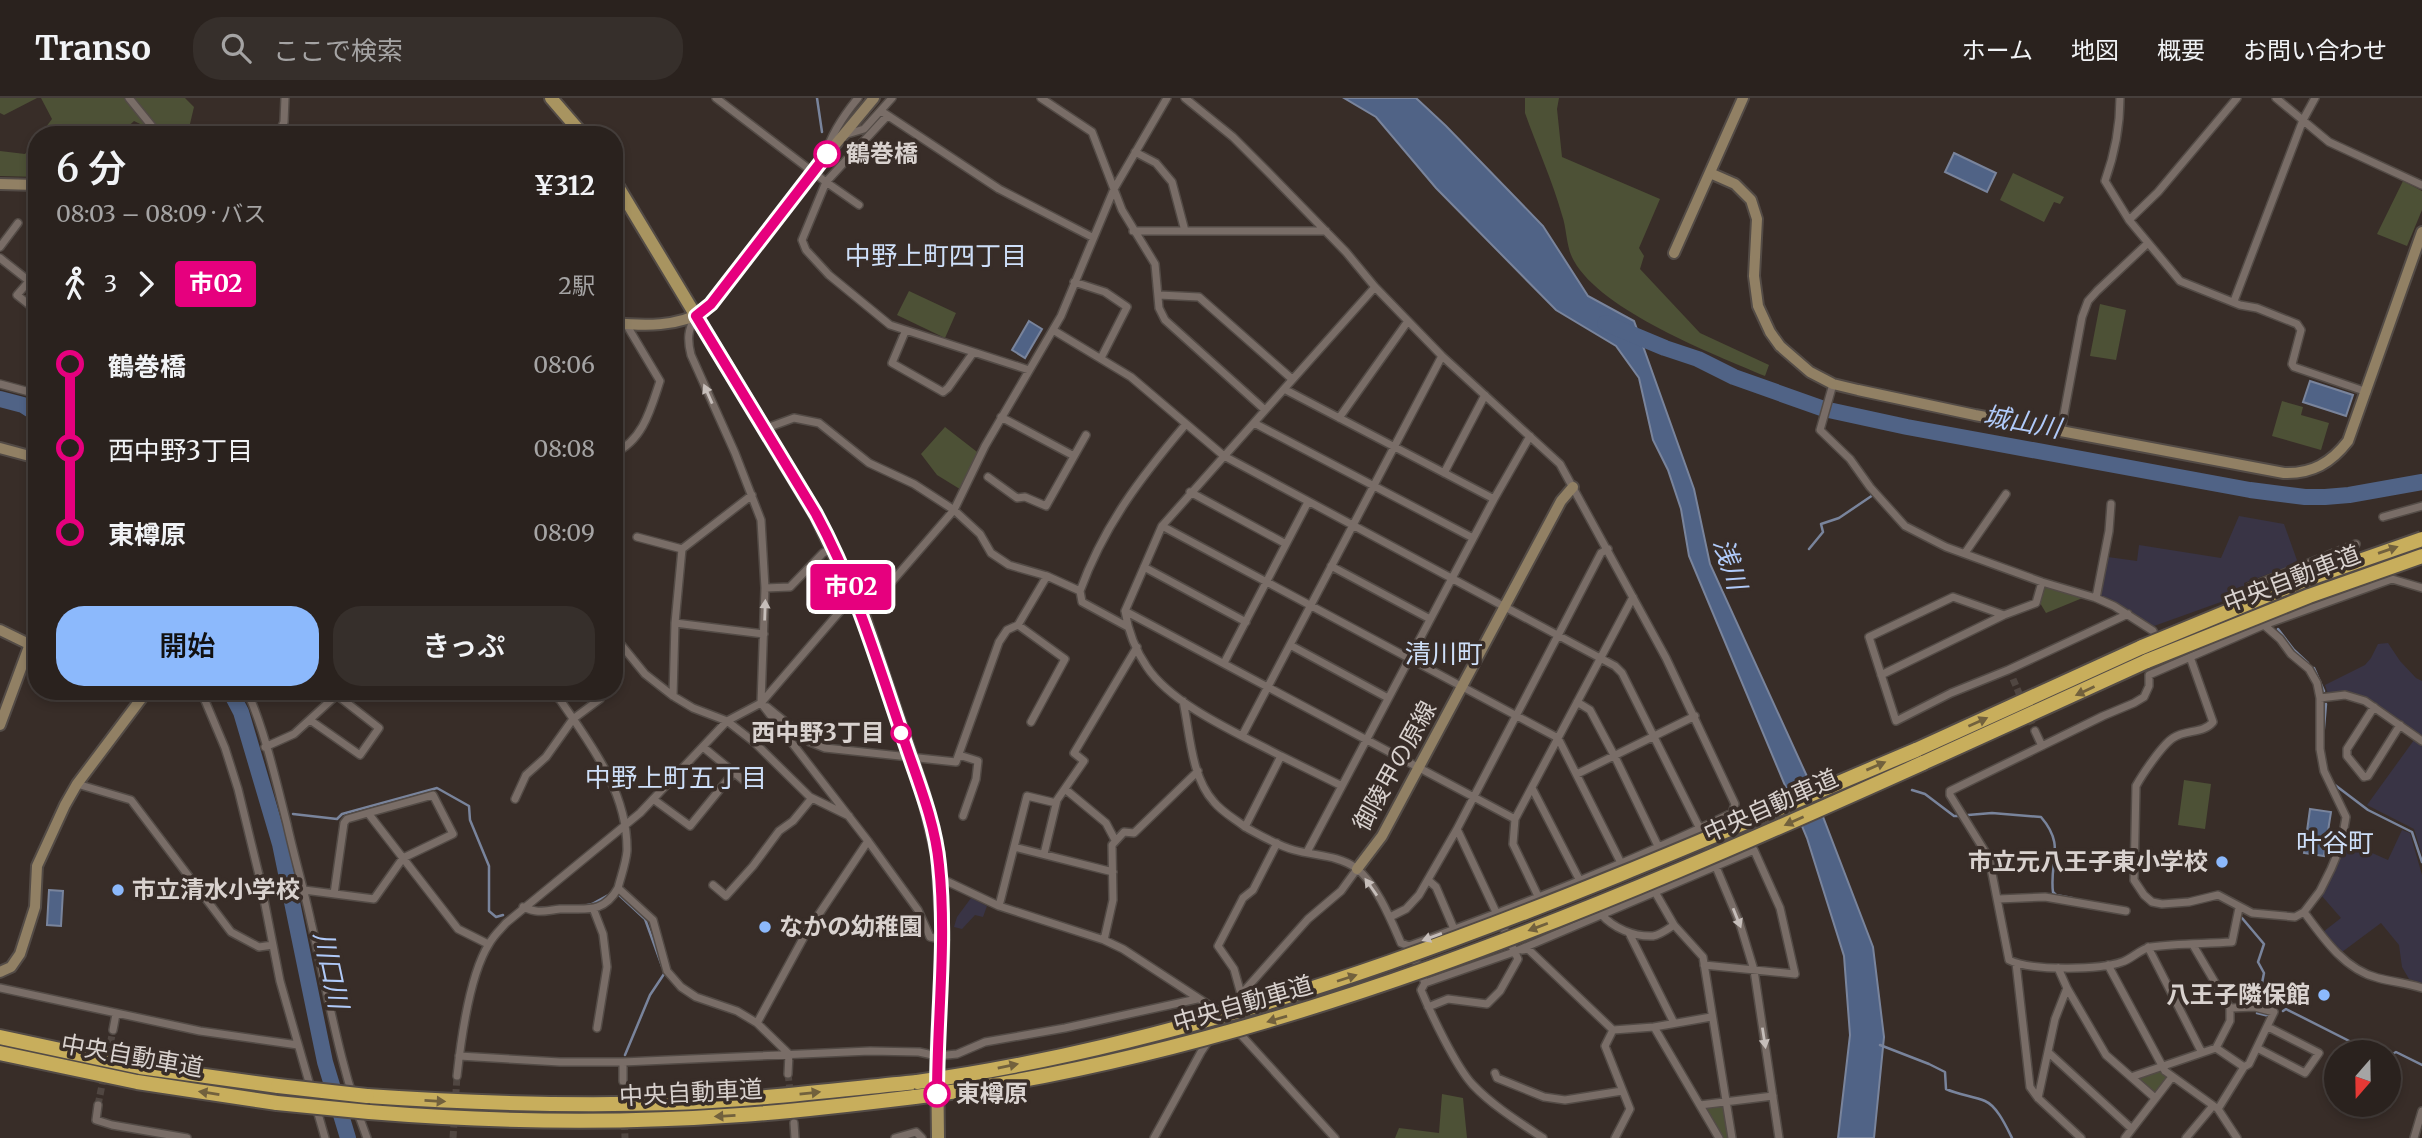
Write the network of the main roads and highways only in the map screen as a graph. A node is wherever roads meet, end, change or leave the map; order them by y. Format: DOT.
graph roads {
  1 [pos="551,98"];
  2 [pos="575,126"];
  3 [pos="623,195"];
  4 [pos="2422,539"];
  5 [pos="2422,556"];
  6 [pos="2144,654"];
  7 [pos="3,1037"];
  8 [pos="1,1054"];
  9 [pos="938,1138"];
  1 -- 2 [label="main road"];
  3 -- 9 [label="main road"];
  6 -- 4 [label="highway, 中央自動車道, one-way, bridge"];
  5 -- 6 [label="highway, 中央自動車道, bridge"];
  7 -- 6 [label="highway, 中央自動車道, one-way, bridge"];
  6 -- 8 [label="highway, 中央自動車道, one-way, bridge"];
}
